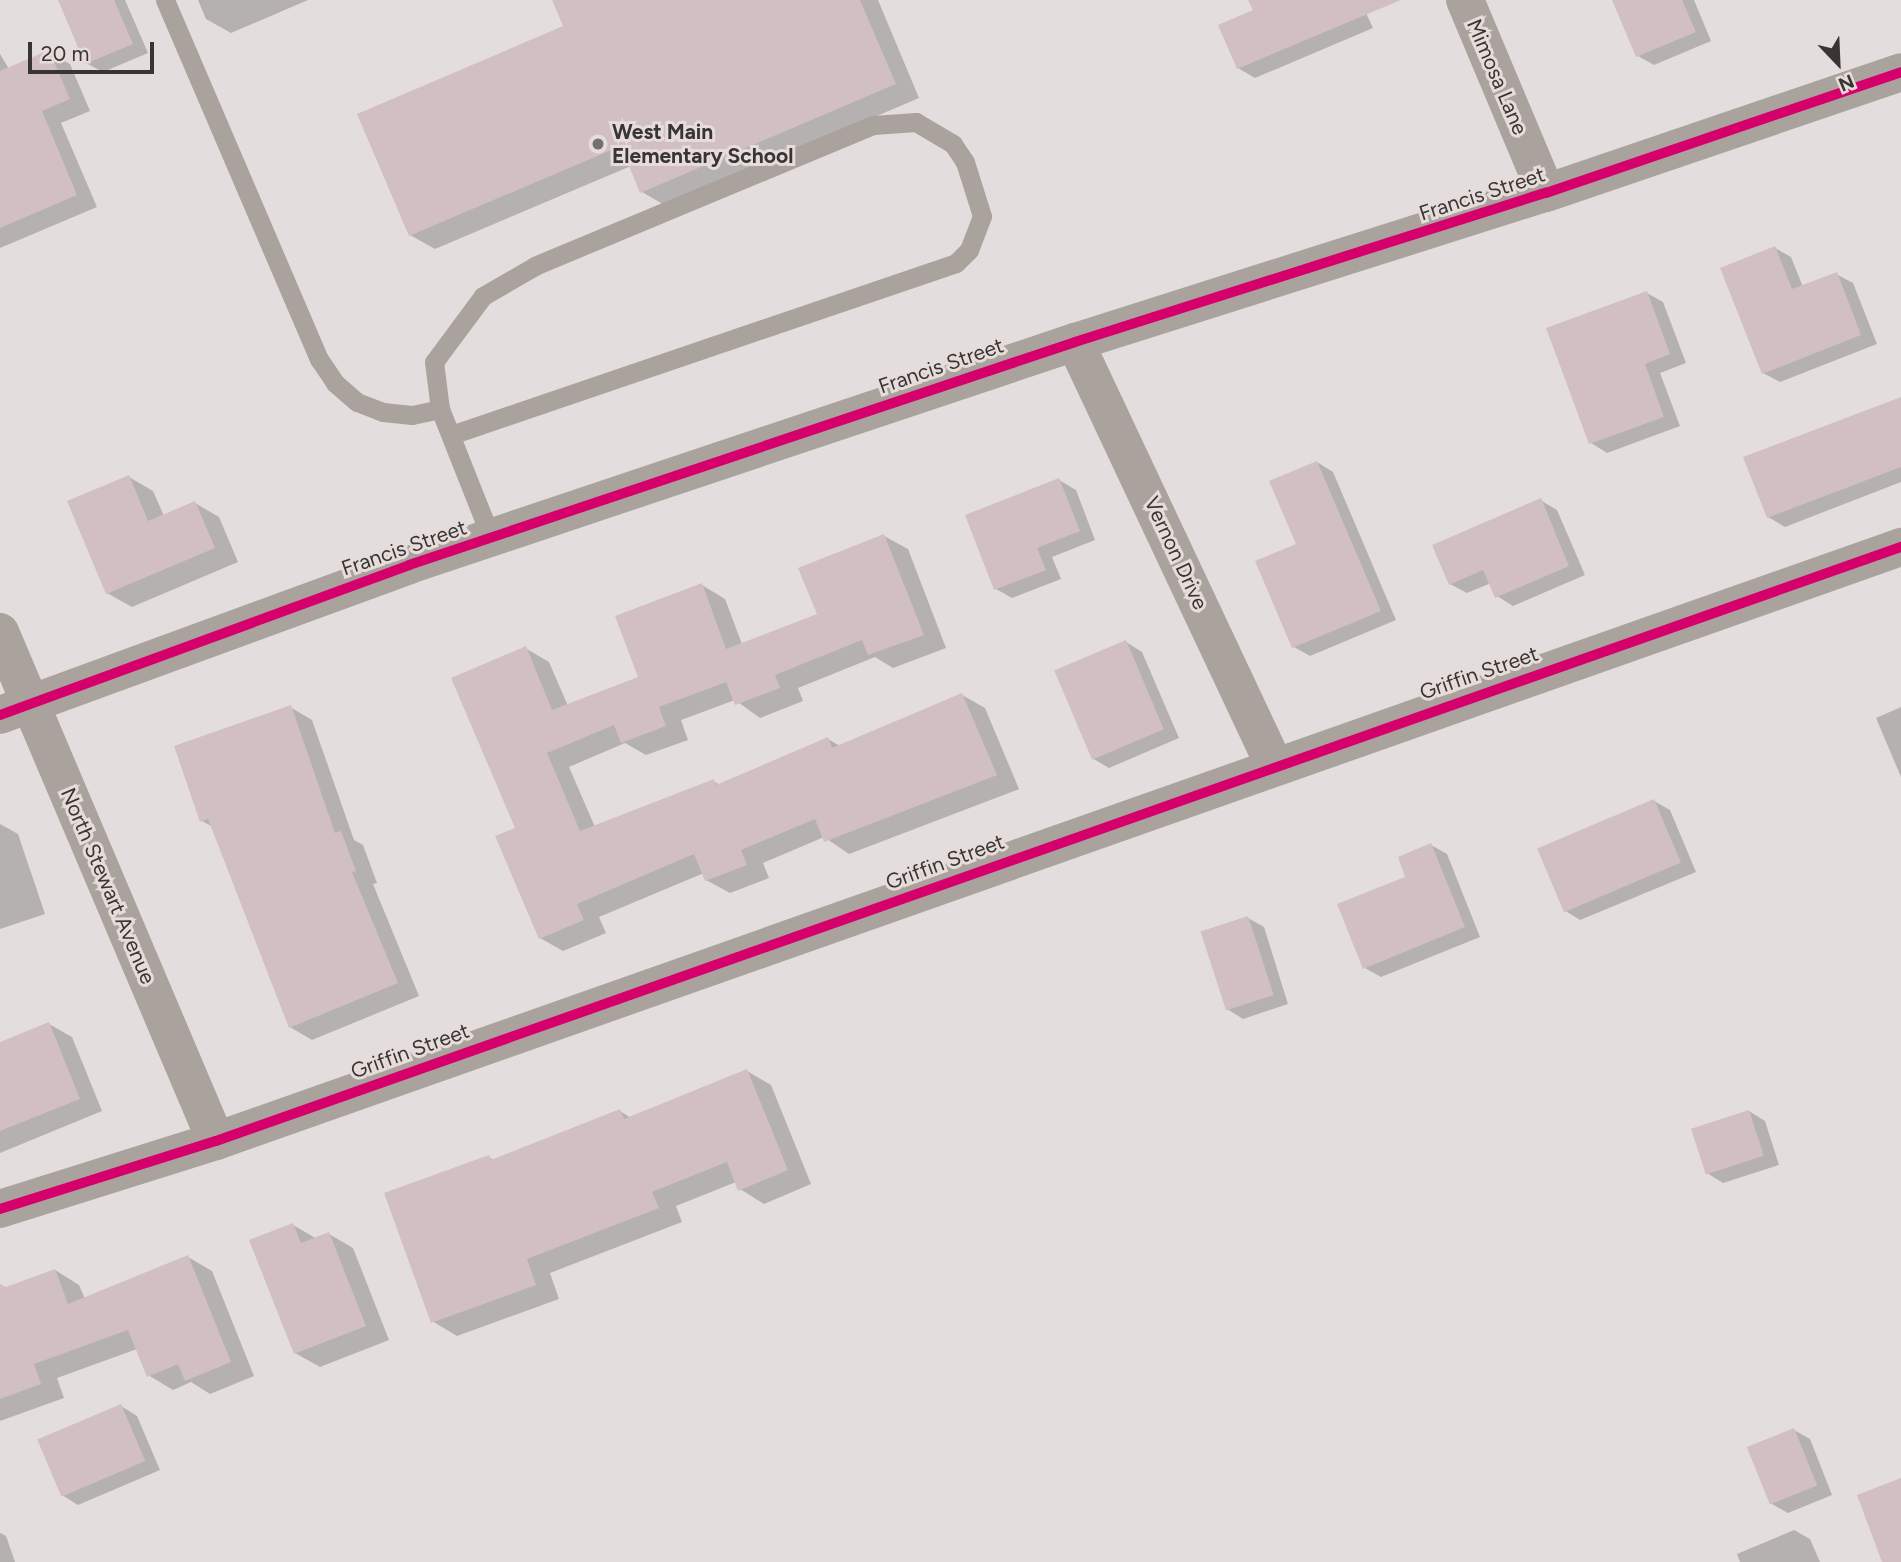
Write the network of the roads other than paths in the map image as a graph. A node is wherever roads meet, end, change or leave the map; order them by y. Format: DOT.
graph roads {
  1 [pos="165,0"];
  2 [pos="1465,0"];
  3 [pos="1901,72"];
  4 [pos="1546,194"];
  5 [pos="1075,342"];
  6 [pos="440,409"];
  7 [pos="451,435"];
  8 [pos="491,538"];
  9 [pos="1901,547"];
  10 [pos="0,632"];
  11 [pos="15,710"];
  12 [pos="1274,765"];
  13 [pos="216,1141"];
  14 [pos="0,1209"];
  1 -- 6 [label="lane"];
  2 -- 4 [label="street, Mimosa Lane"];
  3 -- 4 [label="street, Francis Street"];
  4 -- 5 [label="street, Francis Street"];
  5 -- 8 [label="street, Francis Street"];
  5 -- 12 [label="street, Vernon Drive"];
  6 -- 7 [label="lane"];
  6 -- 7 [label="lane"];
  7 -- 8 [label="lane"];
  8 -- 11 [label="street, Francis Street"];
  9 -- 12 [label="street, Griffin Street"];
  10 -- 11 [label="street, North Stewart Avenue"];
  11 -- 13 [label="street, North Stewart Avenue"];
  12 -- 13 [label="street, Griffin Street"];
  13 -- 14 [label="street, Griffin Street"];
}
